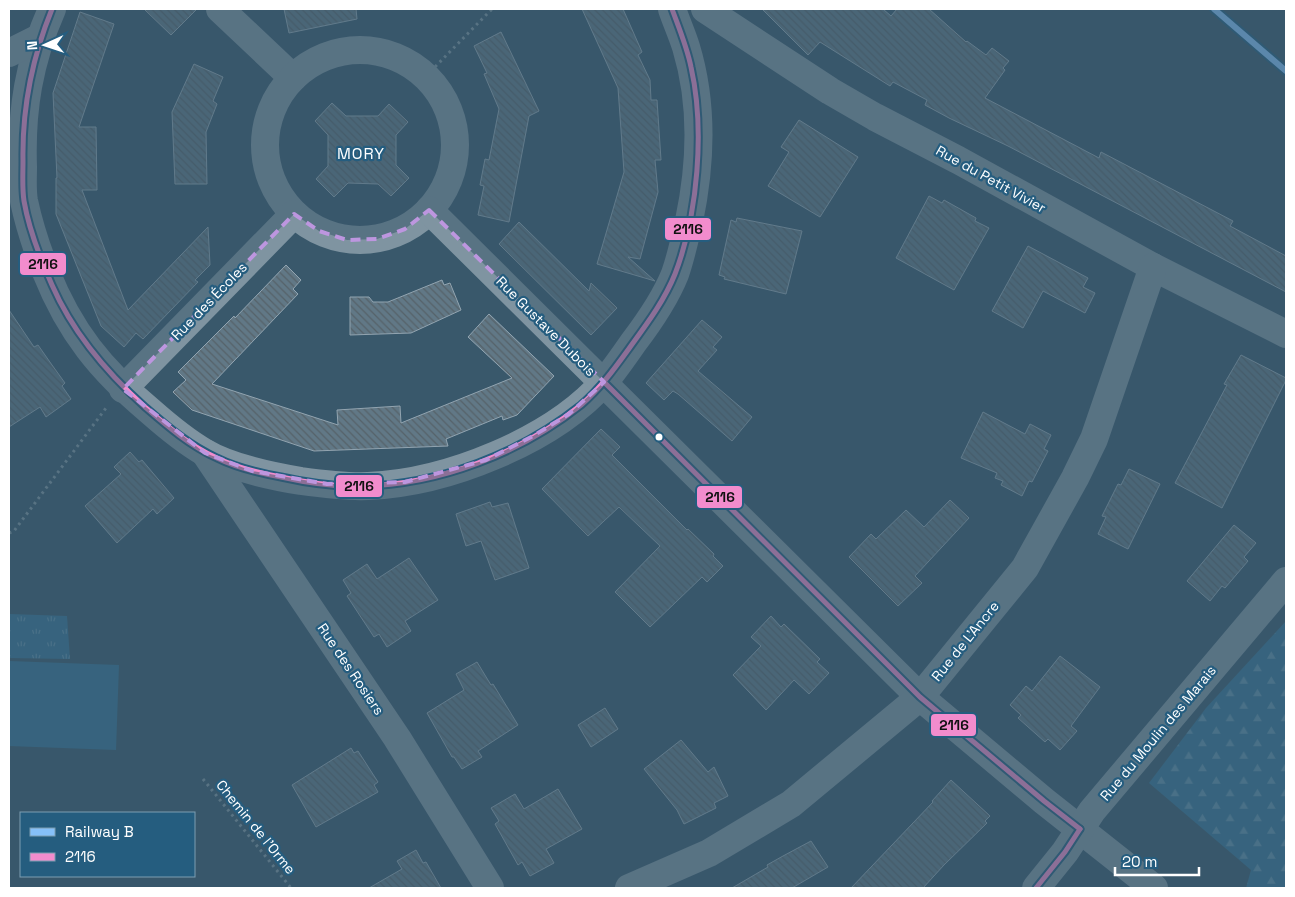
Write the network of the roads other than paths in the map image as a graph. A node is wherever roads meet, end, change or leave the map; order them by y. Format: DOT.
graph roads {
  1 [pos="52,9"];
  2 [pos="220,9"];
  3 [pos="672,9"];
  4 [pos="705,9"];
  5 [pos="39,38"];
  6 [pos="9,53"];
  7 [pos="293,78"];
  8 [pos="429,210"];
  9 [pos="294,214"];
  10 [pos="1153,268"];
  11 [pos="1286,334"];
  12 [pos="604,382"];
  13 [pos="123,389"];
  14 [pos="205,454"];
  15 [pos="1286,581"];
  16 [pos="920,697"];
  17 [pos="1080,829"];
  18 [pos="490,888"];
  19 [pos="630,888"];
  20 [pos="1036,888"];
  21 [pos="1154,888"];
  1 -- 5 [label="street"];
  2 -- 7 [label="street"];
  3 -- 12 [label="street"];
  4 -- 10 [label="street, Rue du Petit Vivier"];
  5 -- 6 [label="street"];
  5 -- 13 [label="street"];
  7 -- 8 [label="street"];
  7 -- 9 [label="street"];
  8 -- 9 [label="street"];
  8 -- 12 [label="street, Rue Gustave Dubois"];
  9 -- 13 [label="street, Rue des Écoles"];
  10 -- 11 [label="street, Rue du Petit Vivier"];
  10 -- 16 [label="street, Rue de L'Ancre"];
  12 -- 14 [label="street"];
  12 -- 16 [label="street, Rue Gustave Dubois"];
  13 -- 14 [label="street"];
  14 -- 18 [label="street, Rue des Rosiers"];
  15 -- 17 [label="street, Rue du Moulin des Marais"];
  16 -- 17 [label="street, Rue Gustave Dubois"];
  16 -- 19 [label="street, Rue de L'Ancre"];
  17 -- 20 [label="street, Rue du Moulin des Marais"];
  17 -- 21 [label="street, Rue Gustave Dubois"];
}
